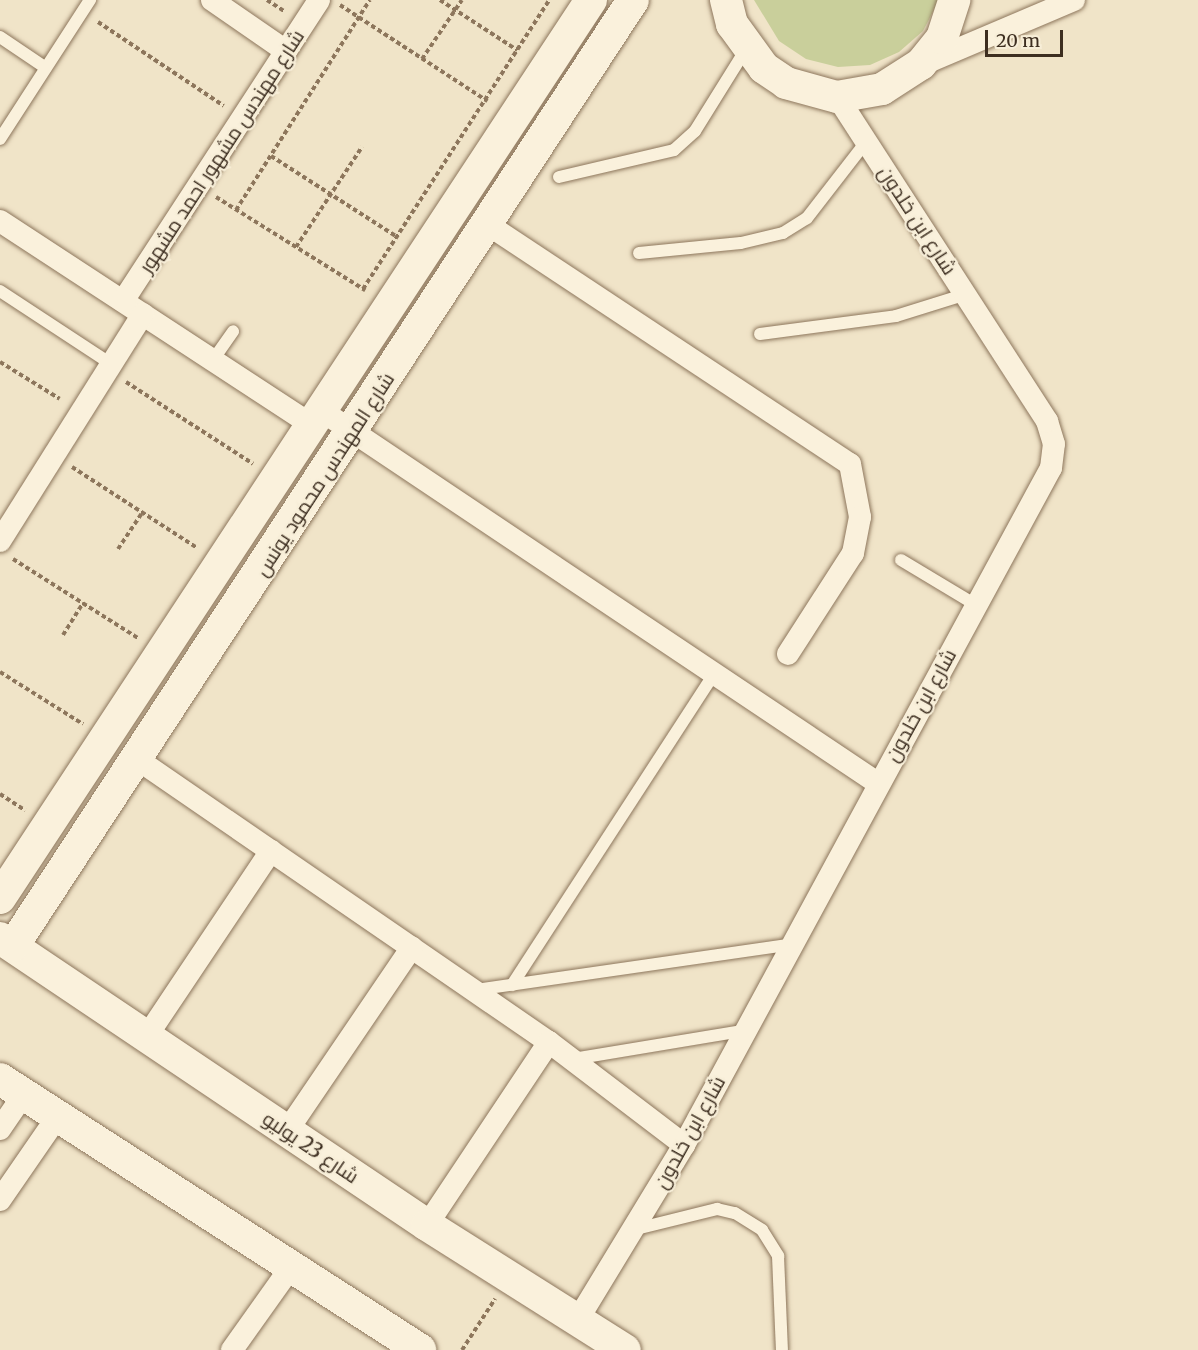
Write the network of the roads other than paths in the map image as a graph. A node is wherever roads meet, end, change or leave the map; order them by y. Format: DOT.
graph roads {
  1 [pos="90,0"];
  2 [pos="212,0"];
  3 [pos="319,0"];
  4 [pos="591,0"];
  5 [pos="633,0"];
  6 [pos="726,0"];
  7 [pos="954,0"];
  8 [pos="1074,0"];
  9 [pos="0,37"];
  10 [pos="746,49"];
  11 [pos="286,51"];
  12 [pos="921,64"];
  13 [pos="46,68"];
  14 [pos="837,97"];
  15 [pos="0,139"];
  16 [pos="866,142"];
  17 [pos="559,177"];
  18 [pos="0,221"];
  19 [pos="487,224"];
  20 [pos="639,252"];
  21 [pos="0,291"];
  22 [pos="966,294"];
  23 [pos="123,301"];
  24 [pos="143,314"];
  25 [pos="233,331"];
  26 [pos="760,334"];
  27 [pos="213,360"];
  28 [pos="110,367"];
  29 [pos="317,418"];
  30 [pos="352,431"];
  31 [pos="5,549"];
  32 [pos="901,560"];
  33 [pos="976,605"];
  34 [pos="788,654"];
  35 [pos="714,674"];
  36 [pos="137,759"];
  37 [pos="876,782"];
  38 [pos="271,851"];
  39 [pos="0,898"];
  40 [pos="7,942"];
  41 [pos="789,945"];
  42 [pos="412,947"];
  43 [pos="512,985"];
  44 [pos="474,990"];
  45 [pos="744,1031"];
  46 [pos="147,1036"];
  47 [pos="549,1042"];
  48 [pos="572,1059"];
  49 [pos="12,1086"];
  50 [pos="58,1116"];
  51 [pos="0,1129"];
  52 [pos="287,1131"];
  53 [pos="684,1145"];
  54 [pos="0,1200"];
  55 [pos="427,1225"];
  56 [pos="632,1230"];
  57 [pos="291,1267"];
  58 [pos="577,1321"];
  59 [pos="232,1350"];
  60 [pos="420,1350"];
  61 [pos="625,1350"];
  62 [pos="782,1350"];
  1 -- 13 [label="lane"];
  2 -- 11 [label="street"];
  3 -- 11 [label="street, شارع مهندس مشهور احمد مشهور"];
  4 -- 29 [label="street, شارع المهندس محمود يونس"];
  5 -- 19 [label="street, شارع المهندس محمود يونس"];
  6 -- 10 [label="street"];
  7 -- 12 [label="street"];
  8 -- 12 [label="street"];
  9 -- 13 [label="lane"];
  10 -- 14 [label="street"];
  10 -- 17 [label="lane"];
  11 -- 23 [label="street, شارع مهندس مشهور احمد مشهور"];
  12 -- 14 [label="street"];
  13 -- 15 [label="lane"];
  14 -- 16 [label="street, شارع ابن خلدون"];
  16 -- 20 [label="lane"];
  16 -- 22 [label="street, شارع ابن خلدون"];
  18 -- 23 [label="street"];
  19 -- 30 [label="street, شارع المهندس محمود يونس"];
  19 -- 34 [label="street"];
  21 -- 28 [label="lane"];
  22 -- 26 [label="lane"];
  22 -- 33 [label="street, شارع ابن خلدون"];
  23 -- 24 [label="street"];
  24 -- 27 [label="street"];
  24 -- 28 [label="street"];
  25 -- 27 [label="lane"];
  27 -- 29 [label="street"];
  28 -- 31 [label="street"];
  29 -- 30 [label="street"];
  29 -- 39 [label="street, شارع المهندس محمود يونس"];
  30 -- 35 [label="street"];
  30 -- 36 [label="street, شارع المهندس محمود يونس"];
  32 -- 33 [label="lane"];
  33 -- 37 [label="street, شارع ابن خلدون"];
  35 -- 37 [label="street"];
  35 -- 43 [label="lane"];
  36 -- 38 [label="street"];
  36 -- 40 [label="street, شارع المهندس محمود يونس"];
  37 -- 41 [label="street, شارع ابن خلدون"];
  38 -- 42 [label="street"];
  38 -- 46 [label="street"];
  40 -- 46 [label="street, شارع 23 يوليو"];
  41 -- 43 [label="lane"];
  41 -- 45 [label="street, شارع ابن خلدون"];
  42 -- 44 [label="street"];
  42 -- 52 [label="street"];
  43 -- 44 [label="lane"];
  44 -- 47 [label="street"];
  45 -- 48 [label="lane"];
  45 -- 53 [label="street, شارع ابن خلدون"];
  46 -- 52 [label="street, شارع 23 يوليو"];
  47 -- 48 [label="street"];
  47 -- 55 [label="street"];
  48 -- 53 [label="street"];
  49 -- 50 [label="street"];
  49 -- 51 [label="street"];
  50 -- 54 [label="street"];
  50 -- 57 [label="street"];
  52 -- 55 [label="street, شارع 23 يوليو"];
  53 -- 56 [label="street, شارع ابن خلدون"];
  55 -- 58 [label="street, شارع 23 يوليو"];
  56 -- 58 [label="street, شارع ابن خلدون"];
  56 -- 62 [label="lane"];
  57 -- 59 [label="street"];
  57 -- 60 [label="street"];
  58 -- 61 [label="street, شارع 23 يوليو"];
}
